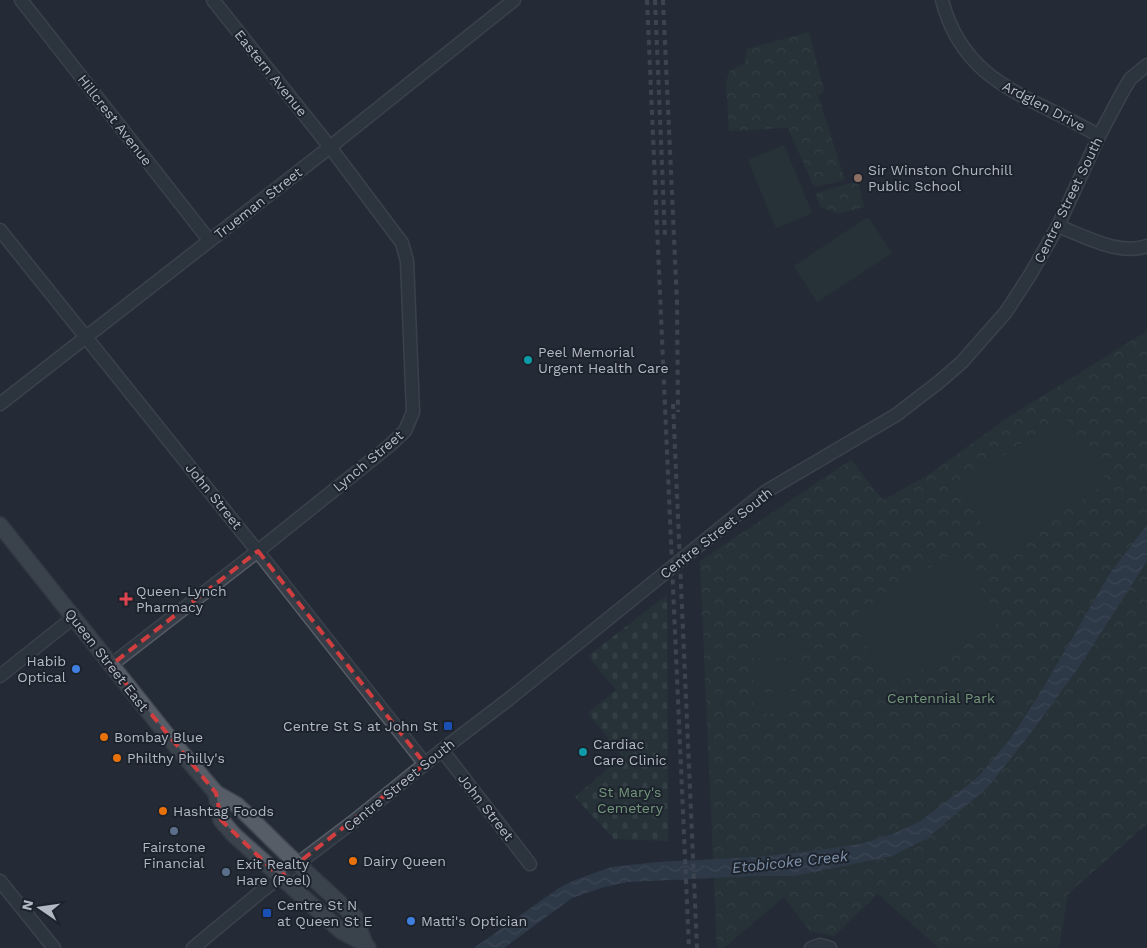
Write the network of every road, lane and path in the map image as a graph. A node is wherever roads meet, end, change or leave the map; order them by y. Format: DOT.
graph roads {
  1 [pos="20,0"];
  2 [pos="213,0"];
  3 [pos="514,0"];
  4 [pos="942,0"];
  5 [pos="1147,65"];
  6 [pos="1099,136"];
  7 [pos="330,147"];
  8 [pos="1058,226"];
  9 [pos="0,230"];
  10 [pos="209,240"];
  11 [pos="1147,246"];
  12 [pos="87,337"];
  13 [pos="0,404"];
  14 [pos="0,525"];
  15 [pos="258,551"];
  16 [pos="74,618"];
  17 [pos="111,664"];
  18 [pos="0,676"];
  19 [pos="442,750"];
  20 [pos="425,764"];
  21 [pos="216,793"];
  22 [pos="298,864"];
  23 [pos="530,864"];
  24 [pos="280,877"];
  25 [pos="0,881"];
  26 [pos="367,946"];
  27 [pos="54,948"];
  28 [pos="192,948"];
  1 -- 10 [label="street, Hillcrest Avenue"];
  2 -- 7 [label="street, Eastern Avenue"];
  3 -- 7 [label="street, Trueman Street"];
  4 -- 6 [label="street, Ardglen Drive"];
  5 -- 6 [label="street, Centre Street South"];
  6 -- 8 [label="street, Centre Street South"];
  7 -- 10 [label="street, Trueman Street"];
  7 -- 15 [label="street, Lynch Street"];
  8 -- 11 [label="street"];
  8 -- 19 [label="street, Centre Street South"];
  9 -- 12 [label="street, John Street"];
  10 -- 12 [label="street, Trueman Street"];
  12 -- 13 [label="street, Trueman Street"];
  12 -- 15 [label="street, John Street"];
  14 -- 16 [label="main road, Queen Street East"];
  15 -- 17 [label="street, Lynch Street"];
  15 -- 20 [label="street, John Street"];
  16 -- 17 [label="main road, Queen Street East"];
  16 -- 18 [label="street"];
  17 -- 21 [label="main road, Queen Street East"];
  19 -- 20 [label="street, Centre Street South"];
  19 -- 23 [label="street, John Street"];
  20 -- 22 [label="street, Centre Street South"];
  21 -- 22 [label="main road, Queen Street East"];
  21 -- 24 [label="main road, Queen Street East"];
  22 -- 24 [label="street, Centre Street South"];
  22 -- 26 [label="main road, Queen Street East"];
  24 -- 26 [label="main road, Queen Street East"];
  24 -- 28 [label="street, Centre Street South"];
  25 -- 27 [label="street"];
}
